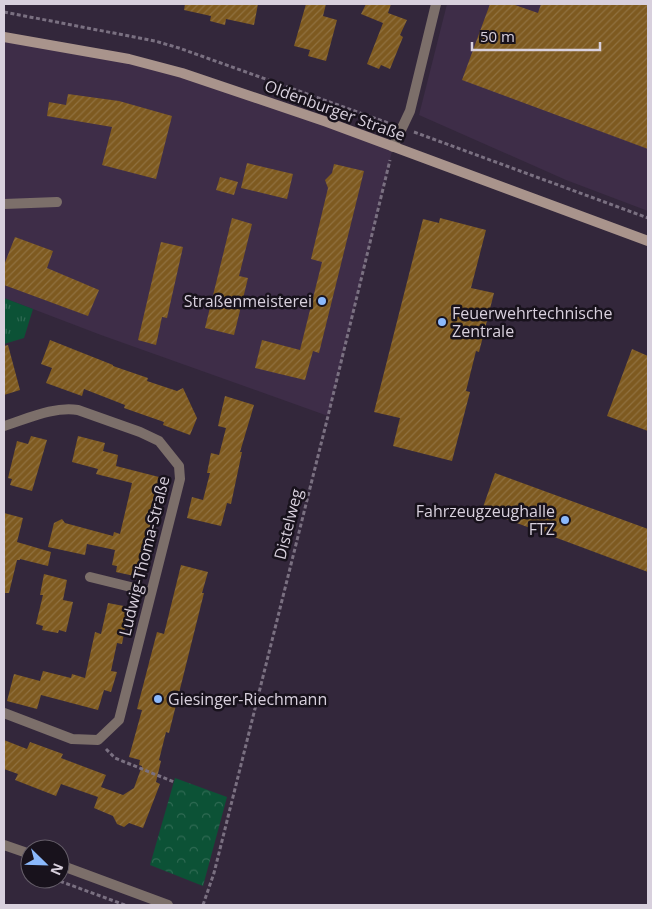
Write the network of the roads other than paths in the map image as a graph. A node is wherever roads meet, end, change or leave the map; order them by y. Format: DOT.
graph roads {
  1 [pos="436,4"];
  2 [pos="4,37"];
  3 [pos="393,147"];
  4 [pos="57,202"];
  5 [pos="4,204"];
  6 [pos="648,241"];
  7 [pos="4,426"];
  8 [pos="90,577"];
  9 [pos="151,592"];
  10 [pos="4,713"];
  11 [pos="4,845"];
  12 [pos="20,851"];
  13 [pos="70,869"];
  14 [pos="168,905"];
  1 -- 3 [label="street"];
  2 -- 3 [label="main road, Oldenburger Straße"];
  3 -- 6 [label="main road, Oldenburger Straße"];
  4 -- 5 [label="street"];
  7 -- 9 [label="street, Ludwig-Thoma-Straße"];
  8 -- 9 [label="street"];
  9 -- 10 [label="street, Ludwig-Thoma-Straße"];
  11 -- 12 [label="street"];
  13 -- 14 [label="street"];
}
